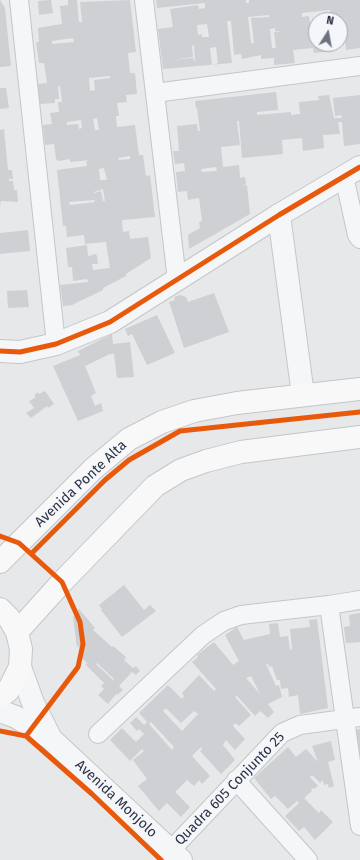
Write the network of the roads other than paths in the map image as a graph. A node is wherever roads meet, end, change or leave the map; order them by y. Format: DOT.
graph roads {
  1 [pos="19,0"];
  2 [pos="144,0"];
  3 [pos="360,66"];
  4 [pos="155,92"];
  5 [pos="352,172"];
  6 [pos="279,215"];
  7 [pos="360,239"];
  8 [pos="177,280"];
  9 [pos="56,344"];
  10 [pos="0,351"];
  11 [pos="360,389"];
  12 [pos="304,395"];
  13 [pos="360,437"];
  14 [pos="0,562"];
  15 [pos="360,600"];
  16 [pos="329,604"];
  17 [pos="0,609"];
  18 [pos="17,632"];
  19 [pos="20,667"];
  20 [pos="0,697"];
  21 [pos="0,711"];
  22 [pos="352,717"];
  23 [pos="98,734"];
  24 [pos="50,738"];
  25 [pos="236,780"];
  26 [pos="360,826"];
  27 [pos="176,855"];
  28 [pos="308,860"];
  1 -- 9 [label="street"];
  2 -- 4 [label="street"];
  3 -- 4 [label="street"];
  4 -- 8 [label="street"];
  5 -- 6 [label="street"];
  5 -- 7 [label="street"];
  6 -- 8 [label="street"];
  6 -- 12 [label="street"];
  8 -- 9 [label="street"];
  9 -- 10 [label="street"];
  11 -- 12 [label="main road, Avenida Ponte Alta"];
  12 -- 14 [label="main road, Avenida Ponte Alta"];
  13 -- 18 [label="main road"];
  15 -- 16 [label="street"];
  16 -- 22 [label="street"];
  16 -- 23 [label="street"];
  17 -- 18 [label="main road"];
  18 -- 19 [label="main road"];
  19 -- 20 [label="main road"];
  19 -- 24 [label="street, Avenida Monjolo"];
  21 -- 24 [label="street, Avenida Monjolo"];
  22 -- 25 [label="street, Quadra 605 Conjunto 25"];
  22 -- 26 [label="street"];
  24 -- 27 [label="street, Avenida Monjolo"];
  25 -- 27 [label="street, Quadra 605 Conjunto 25"];
  25 -- 28 [label="street"];
}
